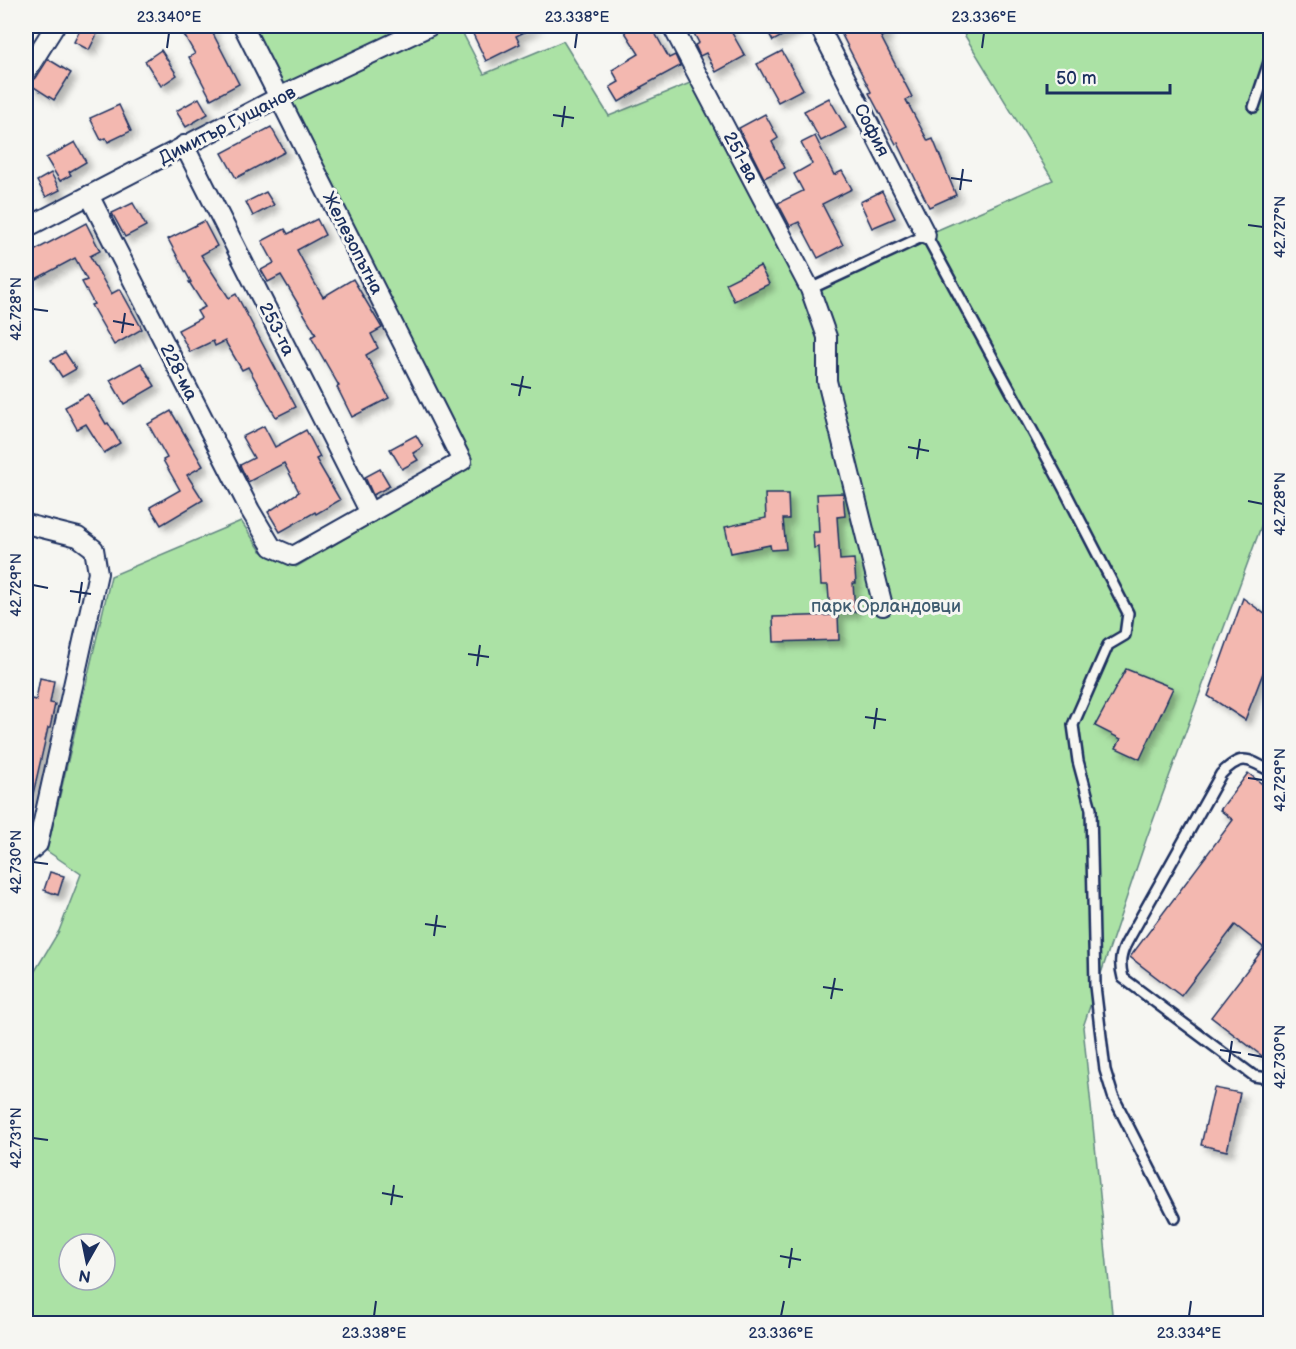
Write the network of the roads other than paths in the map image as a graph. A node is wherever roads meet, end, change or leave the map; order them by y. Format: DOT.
graph roads {
  1 [pos="55,26"];
  2 [pos="243,26"];
  3 [pos="430,26"];
  4 [pos="672,26"];
  5 [pos="819,26"];
  6 [pos="1270,59"];
  7 [pos="26,72"];
  8 [pos="279,97"];
  9 [pos="1254,107"];
  10 [pos="184,145"];
  11 [pos="89,195"];
  12 [pos="26,228"];
  13 [pos="926,235"];
  14 [pos="810,289"];
  15 [pos="370,513"];
  16 [pos="26,524"];
  17 [pos="882,606"];
  18 [pos="1270,771"];
  19 [pos="26,855"];
  20 [pos="1270,1077"];
  21 [pos="1175,1218"];
  1 -- 7 [label="street"];
  2 -- 8 [label="street, Железопътна"];
  3 -- 8 [label="street, Димитър Гущанов"];
  4 -- 14 [label="street, 251-ва"];
  5 -- 13 [label="street, София"];
  6 -- 9 [label="lane"];
  8 -- 10 [label="street, Димитър Гущанов"];
  8 -- 15 [label="street, Железопътна"];
  10 -- 11 [label="street, Димитър Гущанов"];
  10 -- 15 [label="street, 253-та"];
  11 -- 12 [label="street, Димитър Гущанов"];
  11 -- 15 [label="street, 228-ма"];
  13 -- 14 [label="lane"];
  13 -- 21 [label="lane"];
  14 -- 17 [label="street, 251-ва"];
  16 -- 19 [label="street"];
  18 -- 20 [label="lane"];
}
